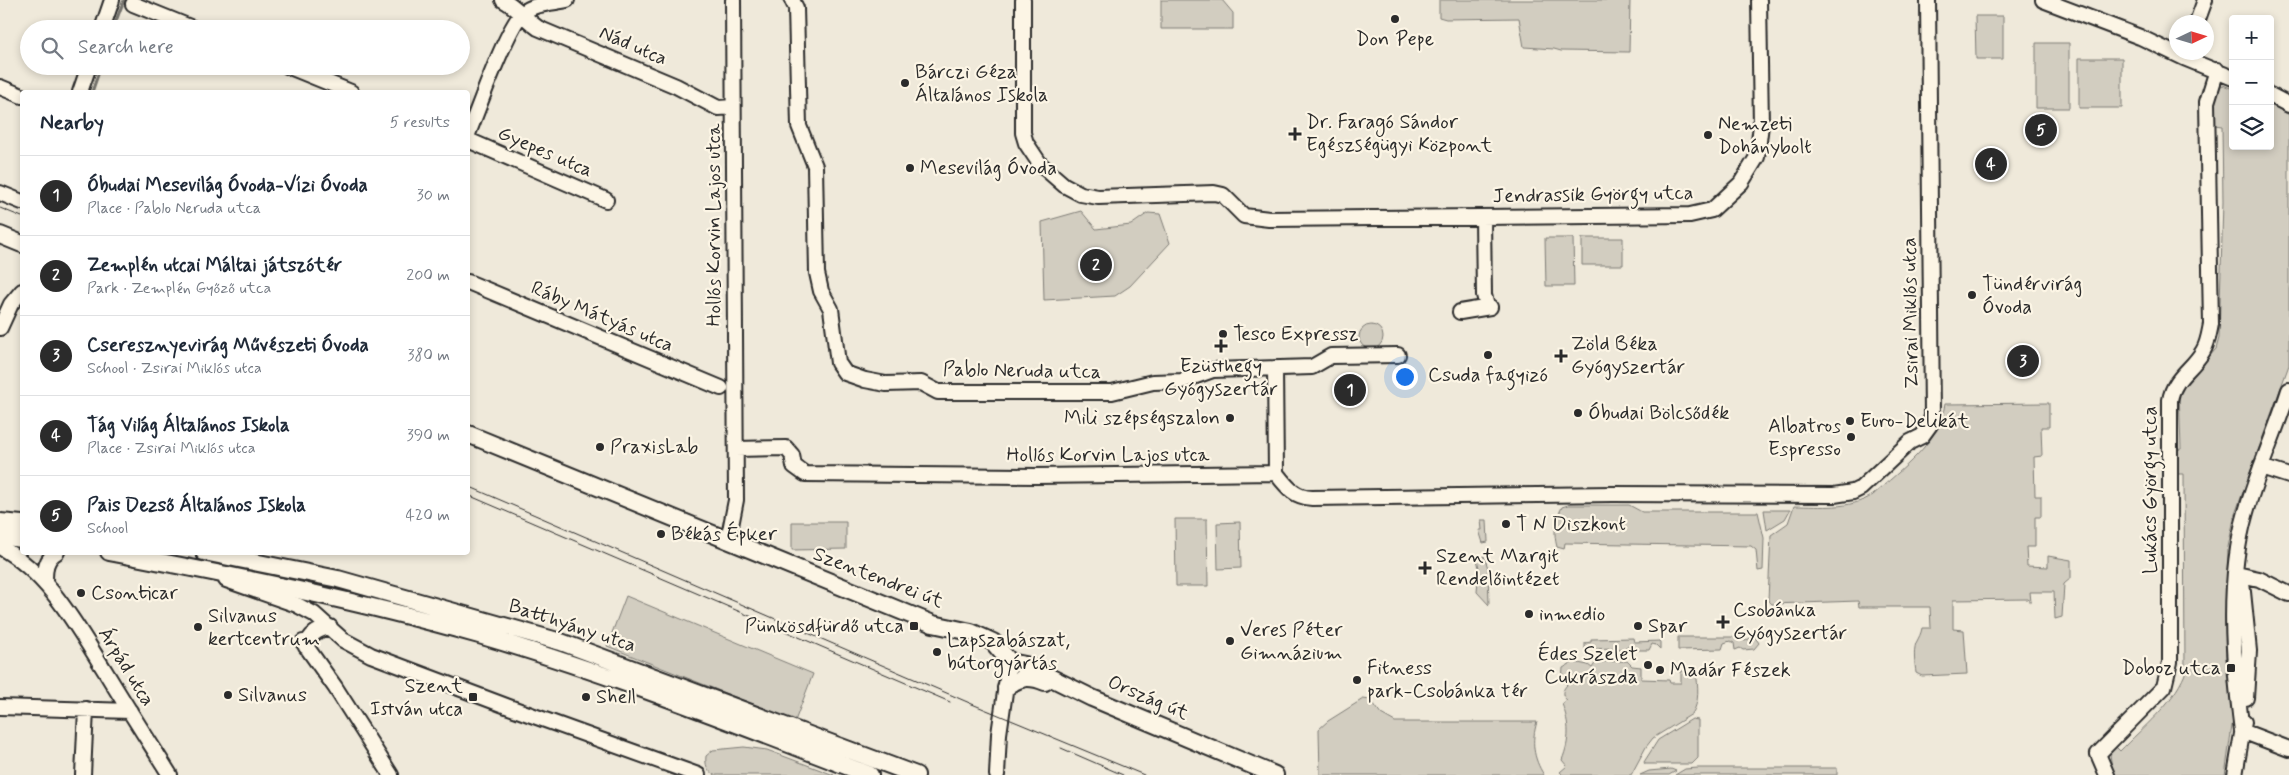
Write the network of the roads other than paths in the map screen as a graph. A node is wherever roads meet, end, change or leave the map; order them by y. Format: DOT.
graph roads {
  1 [pos="112,0"];
  2 [pos="503,0"];
  3 [pos="567,0"];
  4 [pos="733,0"];
  5 [pos="1023,0"];
  6 [pos="1759,0"];
  7 [pos="1928,0"];
  8 [pos="2043,0"];
  9 [pos="2205,0"];
  10 [pos="133,4"];
  11 [pos="794,4"];
  12 [pos="522,14"];
  13 [pos="2200,15"];
  14 [pos="105,20"];
  15 [pos="173,20"];
  16 [pos="2217,70"];
  17 [pos="86,75"];
  18 [pos="308,75"];
  19 [pos="2229,76"];
  20 [pos="0,86"];
  21 [pos="81,90"];
  22 [pos="346,90"];
  23 [pos="20,95"];
  24 [pos="2274,97"];
  25 [pos="2289,105"];
  26 [pos="733,107"];
  27 [pos="470,129"];
  28 [pos="470,141"];
  29 [pos="0,193"];
  30 [pos="606,200"];
  31 [pos="20,201"];
  32 [pos="1483,217"];
  33 [pos="0,235"];
  34 [pos="20,243"];
  35 [pos="470,283"];
  36 [pos="20,293"];
  37 [pos="1460,312"];
  38 [pos="0,328"];
  39 [pos="1398,355"];
  40 [pos="1275,368"];
  41 [pos="721,388"];
  42 [pos="2289,390"];
  43 [pos="470,435"];
  44 [pos="736,449"];
  45 [pos="2261,466"];
  46 [pos="1276,473"];
  47 [pos="2289,476"];
  48 [pos="0,522"];
  49 [pos="20,524"];
  50 [pos="0,536"];
  51 [pos="20,538"];
  52 [pos="728,542"];
  53 [pos="0,547"];
  54 [pos="2238,552"];
  55 [pos="53,555"];
  56 [pos="124,555"];
  57 [pos="237,556"];
  58 [pos="200,570"];
  59 [pos="2241,575"];
  60 [pos="45,582"];
  61 [pos="2289,594"];
  62 [pos="330,627"];
  63 [pos="1007,659"];
  64 [pos="1006,688"];
  65 [pos="1077,691"];
  66 [pos="0,707"];
  67 [pos="86,709"];
  68 [pos="130,711"];
  69 [pos="2242,731"];
  70 [pos="2289,749"];
  71 [pos="83,775"];
  72 [pos="170,775"];
  73 [pos="391,775"];
  74 [pos="698,775"];
  75 [pos="870,775"];
  76 [pos="916,775"];
  77 [pos="997,775"];
  78 [pos="1275,775"];
  79 [pos="2107,775"];
  80 [pos="2235,775"];
  1 -- 14 [label="street"];
  2 -- 12 [label="street, Nád utca"];
  3 -- 12 [label="street"];
  4 -- 26 [label="street, Hollós Korvin Lajos utca"];
  5 -- 32 [label="street, Jendrassik György utca"];
  6 -- 32 [label="street, Jendrassik György utca"];
  7 -- 46 [label="street, Zsirai Miklós utca"];
  8 -- 16 [label="street"];
  9 -- 13 [label="street"];
  10 -- 15 [label="street"];
  11 -- 40 [label="street, Pablo Neruda utca"];
  12 -- 26 [label="street, Nád utca"];
  12 -- 27 [label="street"];
  16 -- 19 [label="street"];
  16 -- 79 [label="street, Lukács György utca"];
  17 -- 21 [label="street"];
  18 -- 22 [label="street"];
  20 -- 23 [label="street"];
  24 -- 25 [label="street"];
  26 -- 44 [label="street, Hollós Korvin Lajos utca"];
  28 -- 30 [label="street, Gyepes utca"];
  29 -- 31 [label="street"];
  32 -- 37 [label="street"];
  33 -- 34 [label="main road"];
  35 -- 41 [label="street, Ráby Mátyás utca"];
  36 -- 38 [label="street"];
  39 -- 40 [label="street, Pablo Neruda utca"];
  40 -- 46 [label="street"];
  42 -- 45 [label="street"];
  43 -- 52 [label="main road, Szentendrei út"];
  44 -- 46 [label="street, Hollós Korvin Lajos utca"];
  44 -- 52 [label="street, Hollós Korvin Lajos utca"];
  45 -- 47 [label="street"];
  45 -- 54 [label="street"];
  48 -- 49 [label="main road"];
  50 -- 51 [label="main road"];
  52 -- 63 [label="main road, Szentendrei út"];
  53 -- 60 [label="street, Árpád utca"];
  54 -- 59 [label="street"];
  54 -- 69 [label="street"];
  55 -- 60 [label="street"];
  56 -- 58 [label="main road, Batthyány utca"];
  57 -- 76 [label="main road, Batthyány utca"];
  58 -- 62 [label="street, Batthyány utca"];
  58 -- 75 [label="main road, Batthyány utca"];
  59 -- 61 [label="street"];
  59 -- 69 [label="street"];
  60 -- 68 [label="street, Árpád utca"];
  62 -- 73 [label="street"];
  62 -- 74 [label="street, Batthyány utca"];
  63 -- 64 [label="street"];
  63 -- 65 [label="main road, Ország út"];
  64 -- 65 [label="main road"];
  64 -- 77 [label="street"];
  65 -- 78 [label="main road, Ország út"];
  66 -- 67 [label="street"];
  67 -- 68 [label="street"];
  67 -- 71 [label="street"];
  68 -- 72 [label="street, Árpád utca"];
  69 -- 70 [label="street"];
  69 -- 80 [label="street"];
}
